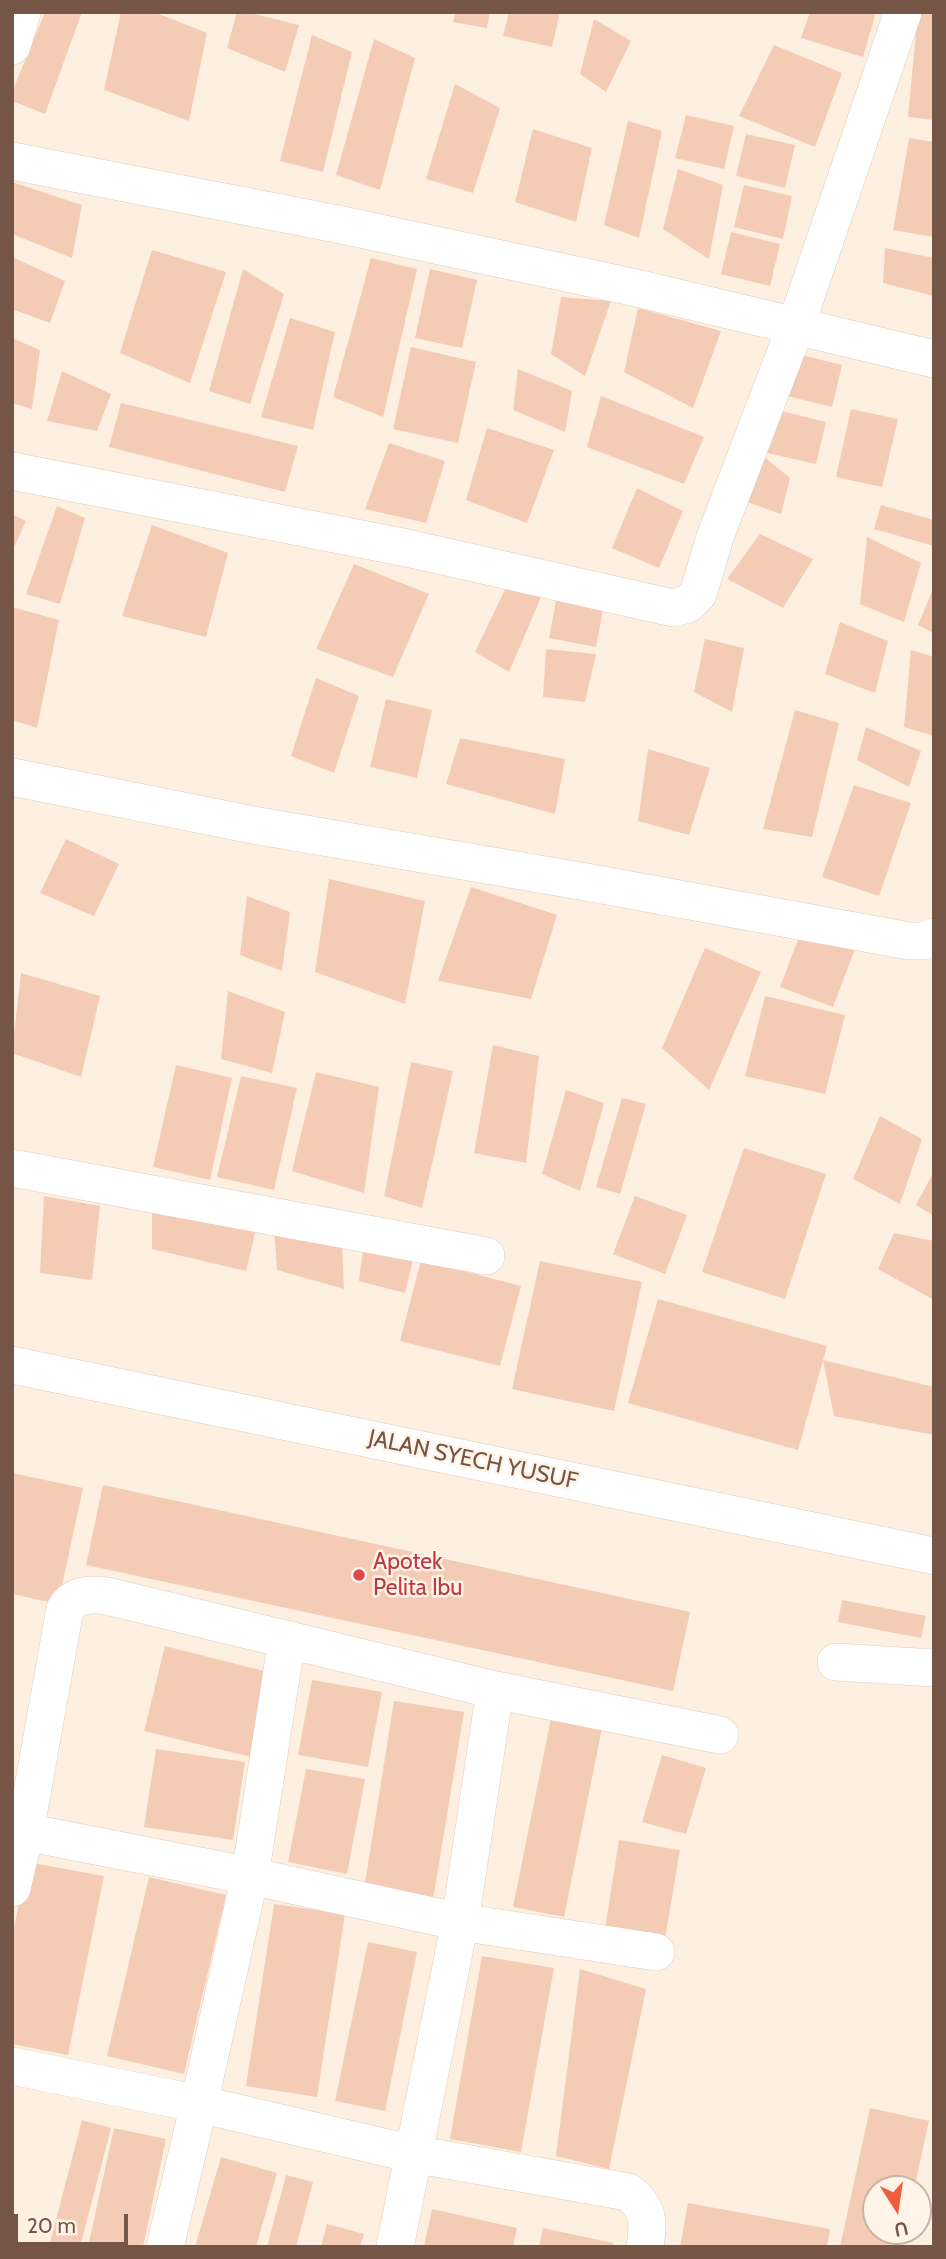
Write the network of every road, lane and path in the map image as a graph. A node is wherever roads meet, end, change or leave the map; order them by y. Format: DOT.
graph roads {
  1 [pos="22,12"];
  2 [pos="903,12"];
  3 [pos="12,46"];
  4 [pos="12,160"];
  5 [pos="795,328"];
  6 [pos="934,359"];
  7 [pos="12,471"];
  8 [pos="12,778"];
  9 [pos="934,937"];
  10 [pos="12,1168"];
  11 [pos="485,1256"];
  12 [pos="12,1365"];
  13 [pos="934,1556"];
  14 [pos="287,1639"];
  15 [pos="836,1662"];
  16 [pos="934,1668"];
  17 [pos="495,1690"];
  18 [pos="720,1735"];
  19 [pos="25,1832"];
  20 [pos="250,1876"];
  21 [pos="12,1888"];
  22 [pos="460,1922"];
  23 [pos="656,1952"];
  24 [pos="12,2066"];
  25 [pos="199,2104"];
  26 [pos="413,2154"];
  27 [pos="165,2247"];
  28 [pos="395,2247"];
  29 [pos="645,2247"];
  1 -- 3 [label="street"];
  2 -- 5 [label="street"];
  4 -- 5 [label="street"];
  5 -- 6 [label="street"];
  5 -- 7 [label="street"];
  8 -- 9 [label="street"];
  10 -- 11 [label="street"];
  12 -- 13 [label="street, JALAN SYECH YUSUF"];
  14 -- 17 [label="street"];
  14 -- 19 [label="street"];
  14 -- 20 [label="street"];
  15 -- 16 [label="street"];
  17 -- 18 [label="street"];
  17 -- 22 [label="street"];
  19 -- 20 [label="street"];
  19 -- 21 [label="street"];
  20 -- 22 [label="street"];
  20 -- 25 [label="street"];
  22 -- 23 [label="street"];
  22 -- 26 [label="street"];
  24 -- 25 [label="street"];
  25 -- 26 [label="street"];
  25 -- 27 [label="street"];
  26 -- 28 [label="street"];
  26 -- 29 [label="street"];
}
